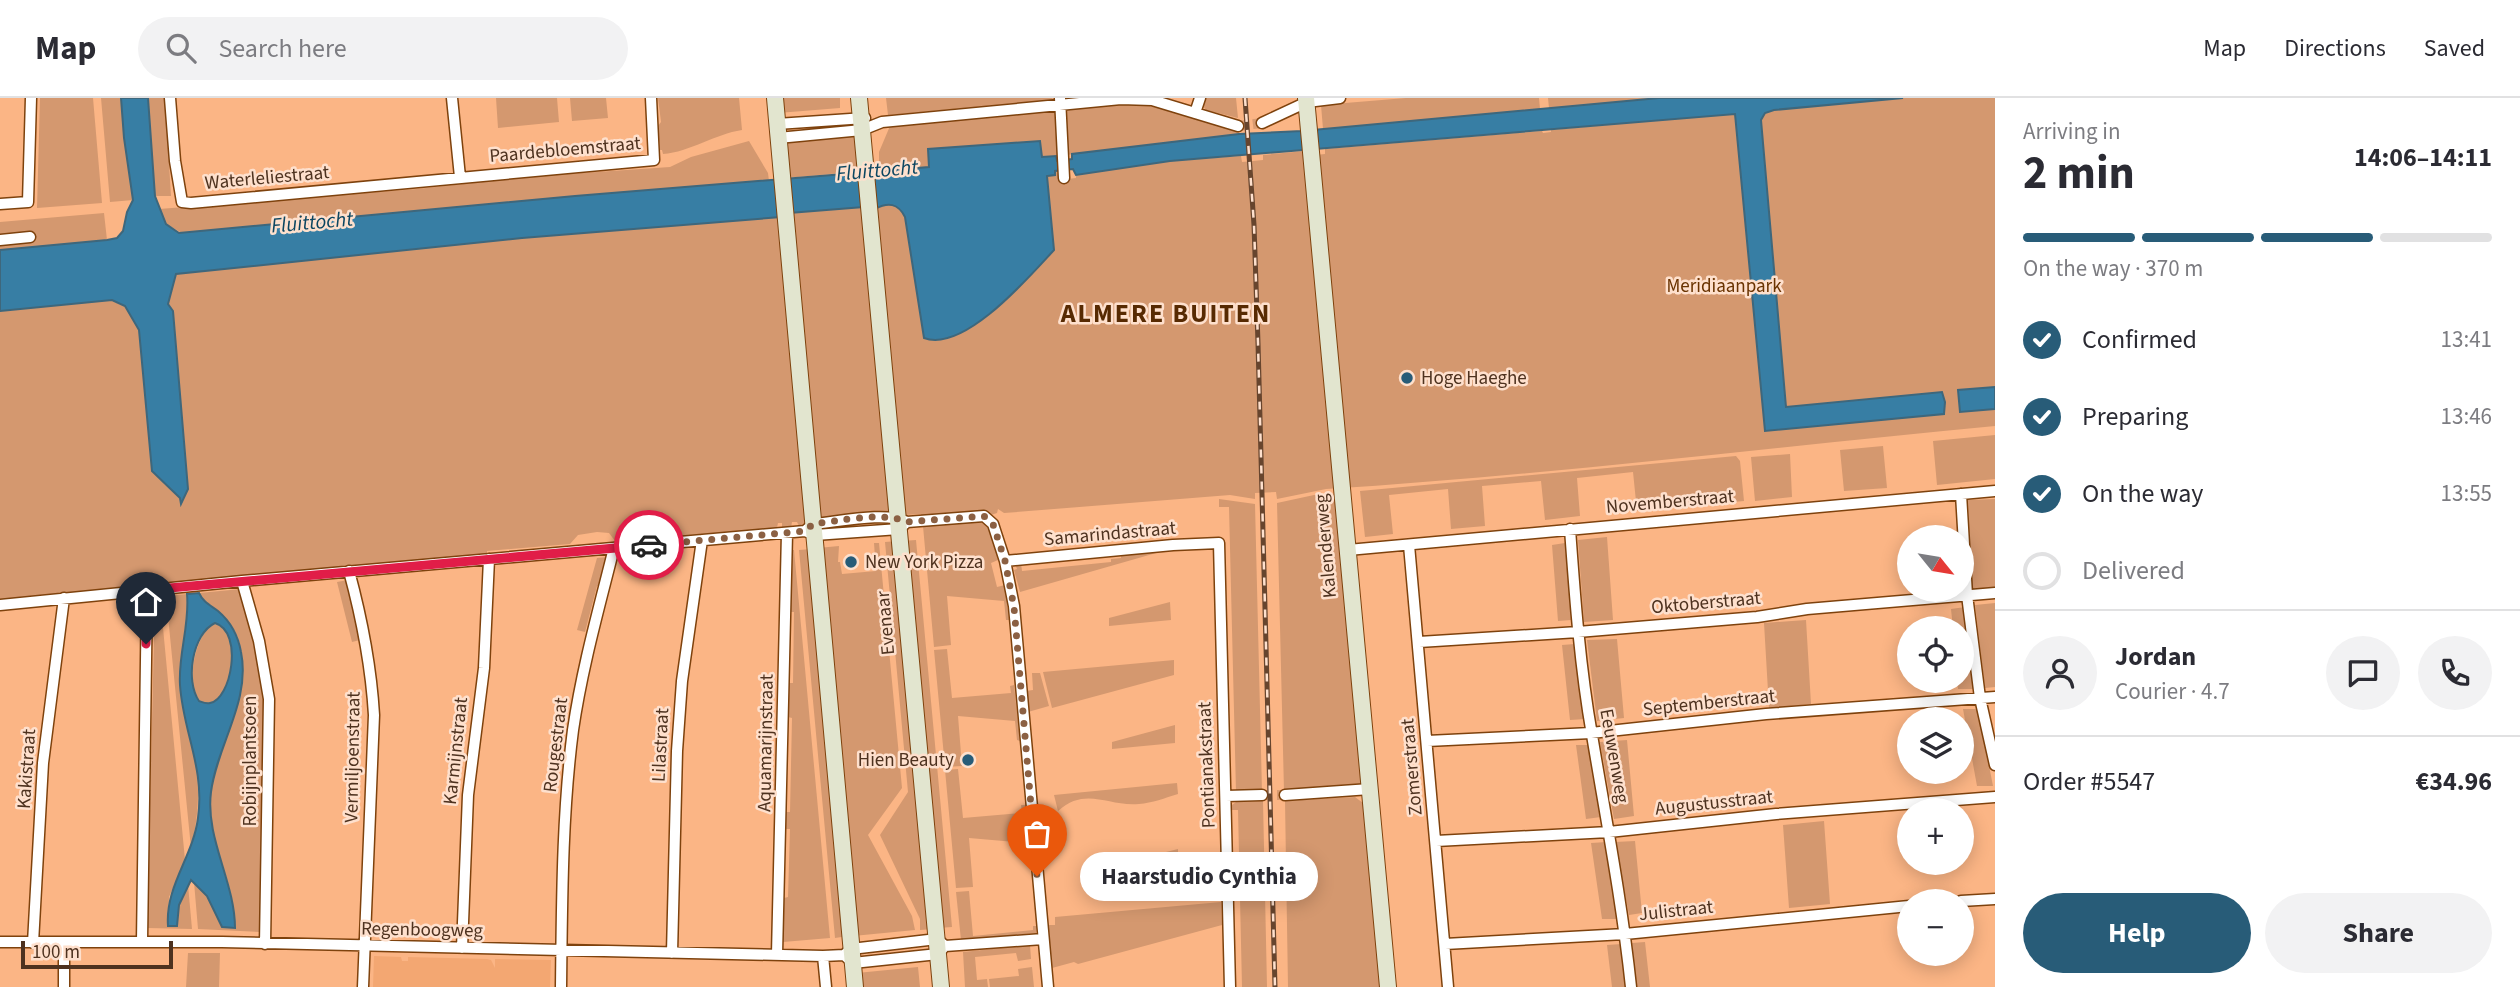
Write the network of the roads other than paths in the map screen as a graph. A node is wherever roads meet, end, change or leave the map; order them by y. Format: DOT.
graph roads {
  1 [pos="32,98"];
  2 [pos="170,98"];
  3 [pos="452,98"];
  4 [pos="651,98"];
  5 [pos="775,98"];
  6 [pos="859,98"];
  7 [pos="1200,98"];
  8 [pos="1340,98"];
  9 [pos="1306,100"];
  10 [pos="1061,102"];
  11 [pos="1195,113"];
  12 [pos="861,123"];
  13 [pos="1262,123"];
  14 [pos="1238,126"];
  15 [pos="778,131"];
  16 [pos="460,177"];
  17 [pos="1064,178"];
  18 [pos="0,204"];
  19 [pos="30,237"];
  20 [pos="0,240"];
  21 [pos="1995,491"];
  22 [pos="1961,494"];
  23 [pos="901,523"];
  24 [pos="1963,525"];
  25 [pos="1570,529"];
  26 [pos="811,530"];
  27 [pos="787,533"];
  28 [pos="702,540"];
  29 [pos="1219,543"];
  30 [pos="1409,545"];
  31 [pos="614,548"];
  32 [pos="1348,550"];
  33 [pos="489,559"];
  34 [pos="1005,561"];
  35 [pos="349,571"];
  36 [pos="242,581"];
  37 [pos="147,590"];
  38 [pos="1995,593"];
  39 [pos="1974,594"];
  40 [pos="64,598"];
  41 [pos="1897,602"];
  42 [pos="1968,602"];
  43 [pos="0,605"];
  44 [pos="1578,632"];
  45 [pos="1419,642"];
  46 [pos="1995,697"];
  47 [pos="1980,698"];
  48 [pos="1591,733"];
  49 [pos="1427,741"];
  50 [pos="1995,765"];
  51 [pos="1370,789"];
  52 [pos="1262,795"];
  53 [pos="1285,795"];
  54 [pos="1226,796"];
  55 [pos="1995,797"];
  56 [pos="1609,832"];
  57 [pos="1436,841"];
  58 [pos="1995,899"];
  59 [pos="1974,900"];
  60 [pos="1897,907"];
  61 [pos="1625,934"];
  62 [pos="1043,939"];
  63 [pos="142,941"];
  64 [pos="0,942"];
  65 [pos="33,943"];
  66 [pos="64,944"];
  67 [pos="265,944"];
  68 [pos="1445,944"];
  69 [pos="363,946"];
  70 [pos="940,946"];
  71 [pos="462,948"];
  72 [pos="562,950"];
  73 [pos="673,953"];
  74 [pos="778,954"];
  75 [pos="823,956"];
  76 [pos="850,956"];
  77 [pos="64,987"];
  78 [pos="363,987"];
  79 [pos="561,987"];
  80 [pos="826,987"];
  81 [pos="855,987"];
  82 [pos="941,987"];
  83 [pos="1048,987"];
  84 [pos="1230,987"];
  85 [pos="1388,987"];
  86 [pos="1448,987"];
  87 [pos="1631,987"];
  1 -- 18 [label="street"];
  2 -- 16 [label="street, Waterleliestraat"];
  3 -- 16 [label="street"];
  4 -- 16 [label="street, Paardebloemstraat"];
  5 -- 15 [label="main road"];
  6 -- 12 [label="main road, Evenaar"];
  7 -- 11 [label="street"];
  8 -- 9 [label="street"];
  9 -- 13 [label="street"];
  9 -- 32 [label="main road, Kalenderweg"];
  10 -- 11 [label="street"];
  10 -- 12 [label="street"];
  10 -- 17 [label="street"];
  11 -- 14 [label="street"];
  12 -- 15 [label="street"];
  12 -- 23 [label="main road, Evenaar"];
  15 -- 26 [label="main road"];
  19 -- 20 [label="street"];
  21 -- 22 [label="street, Novemberstraat"];
  22 -- 24 [label="street"];
  22 -- 25 [label="street, Novemberstraat"];
  23 -- 26 [label="street"];
  23 -- 34 [label="street"];
  23 -- 70 [label="main road, Evenaar"];
  25 -- 30 [label="street, Novemberstraat"];
  25 -- 44 [label="street, Eeuwenweg"];
  26 -- 27 [label="street"];
  26 -- 76 [label="main road"];
  27 -- 28 [label="street"];
  27 -- 74 [label="street, Aquamarijnstraat"];
  28 -- 31 [label="street"];
  28 -- 73 [label="street, Lilastraat"];
  29 -- 34 [label="street, Samarindastraat"];
  29 -- 54 [label="street, Pontianakstraat"];
  30 -- 32 [label="street, Novemberstraat"];
  30 -- 45 [label="street, Zomerstraat"];
  31 -- 33 [label="street"];
  31 -- 72 [label="street, Rougestraat"];
  32 -- 51 [label="main road, Kalenderweg"];
  33 -- 35 [label="street"];
  33 -- 71 [label="street, Karmijnstraat"];
  34 -- 62 [label="street"];
  35 -- 36 [label="street"];
  35 -- 69 [label="street, Vermiljoenstraat"];
  36 -- 37 [label="street"];
  36 -- 67 [label="street, Robijnplantsoen"];
  37 -- 40 [label="street"];
  37 -- 63 [label="street"];
  38 -- 39 [label="street, Oktoberstraat"];
  40 -- 43 [label="street"];
  40 -- 65 [label="street, Kakistraat"];
  41 -- 44 [label="street, Oktoberstraat"];
  42 -- 47 [label="street"];
  44 -- 45 [label="street, Oktoberstraat"];
  44 -- 48 [label="street, Eeuwenweg"];
  45 -- 49 [label="street, Zomerstraat"];
  46 -- 47 [label="street, Septemberstraat"];
  47 -- 48 [label="street, Septemberstraat"];
  47 -- 50 [label="street"];
  48 -- 49 [label="street, Septemberstraat"];
  48 -- 56 [label="street, Eeuwenweg"];
  49 -- 57 [label="street, Zomerstraat"];
  51 -- 53 [label="street"];
  51 -- 85 [label="main road, Kalenderweg"];
  52 -- 54 [label="street"];
  54 -- 84 [label="street, Pontianakstraat"];
  55 -- 56 [label="street, Augustusstraat"];
  56 -- 57 [label="street, Augustusstraat"];
  56 -- 61 [label="street, Eeuwenweg"];
  57 -- 68 [label="street, Zomerstraat"];
  58 -- 59 [label="street"];
  60 -- 61 [label="street, Julistraat"];
  61 -- 68 [label="street, Julistraat"];
  61 -- 87 [label="street, Eeuwenweg"];
  62 -- 70 [label="street, Regenboogweg"];
  62 -- 83 [label="street"];
  63 -- 66 [label="street, Regenboogweg"];
  63 -- 67 [label="street, Regenboogweg"];
  64 -- 65 [label="street, Regenboogweg"];
  65 -- 66 [label="street, Regenboogweg"];
  66 -- 77 [label="street"];
  67 -- 69 [label="street, Regenboogweg"];
  68 -- 86 [label="street, Zomerstraat"];
  69 -- 71 [label="street, Regenboogweg"];
  69 -- 78 [label="street, Vermiljoenstraat"];
  70 -- 76 [label="street, Regenboogweg"];
  70 -- 82 [label="main road, Evenaar"];
  71 -- 72 [label="street, Regenboogweg"];
  72 -- 73 [label="street, Regenboogweg"];
  72 -- 79 [label="street, Rougestraat"];
  73 -- 74 [label="street, Regenboogweg"];
  74 -- 75 [label="street, Regenboogweg"];
  75 -- 76 [label="street, Regenboogweg"];
  75 -- 80 [label="street"];
  76 -- 81 [label="main road"];
}
